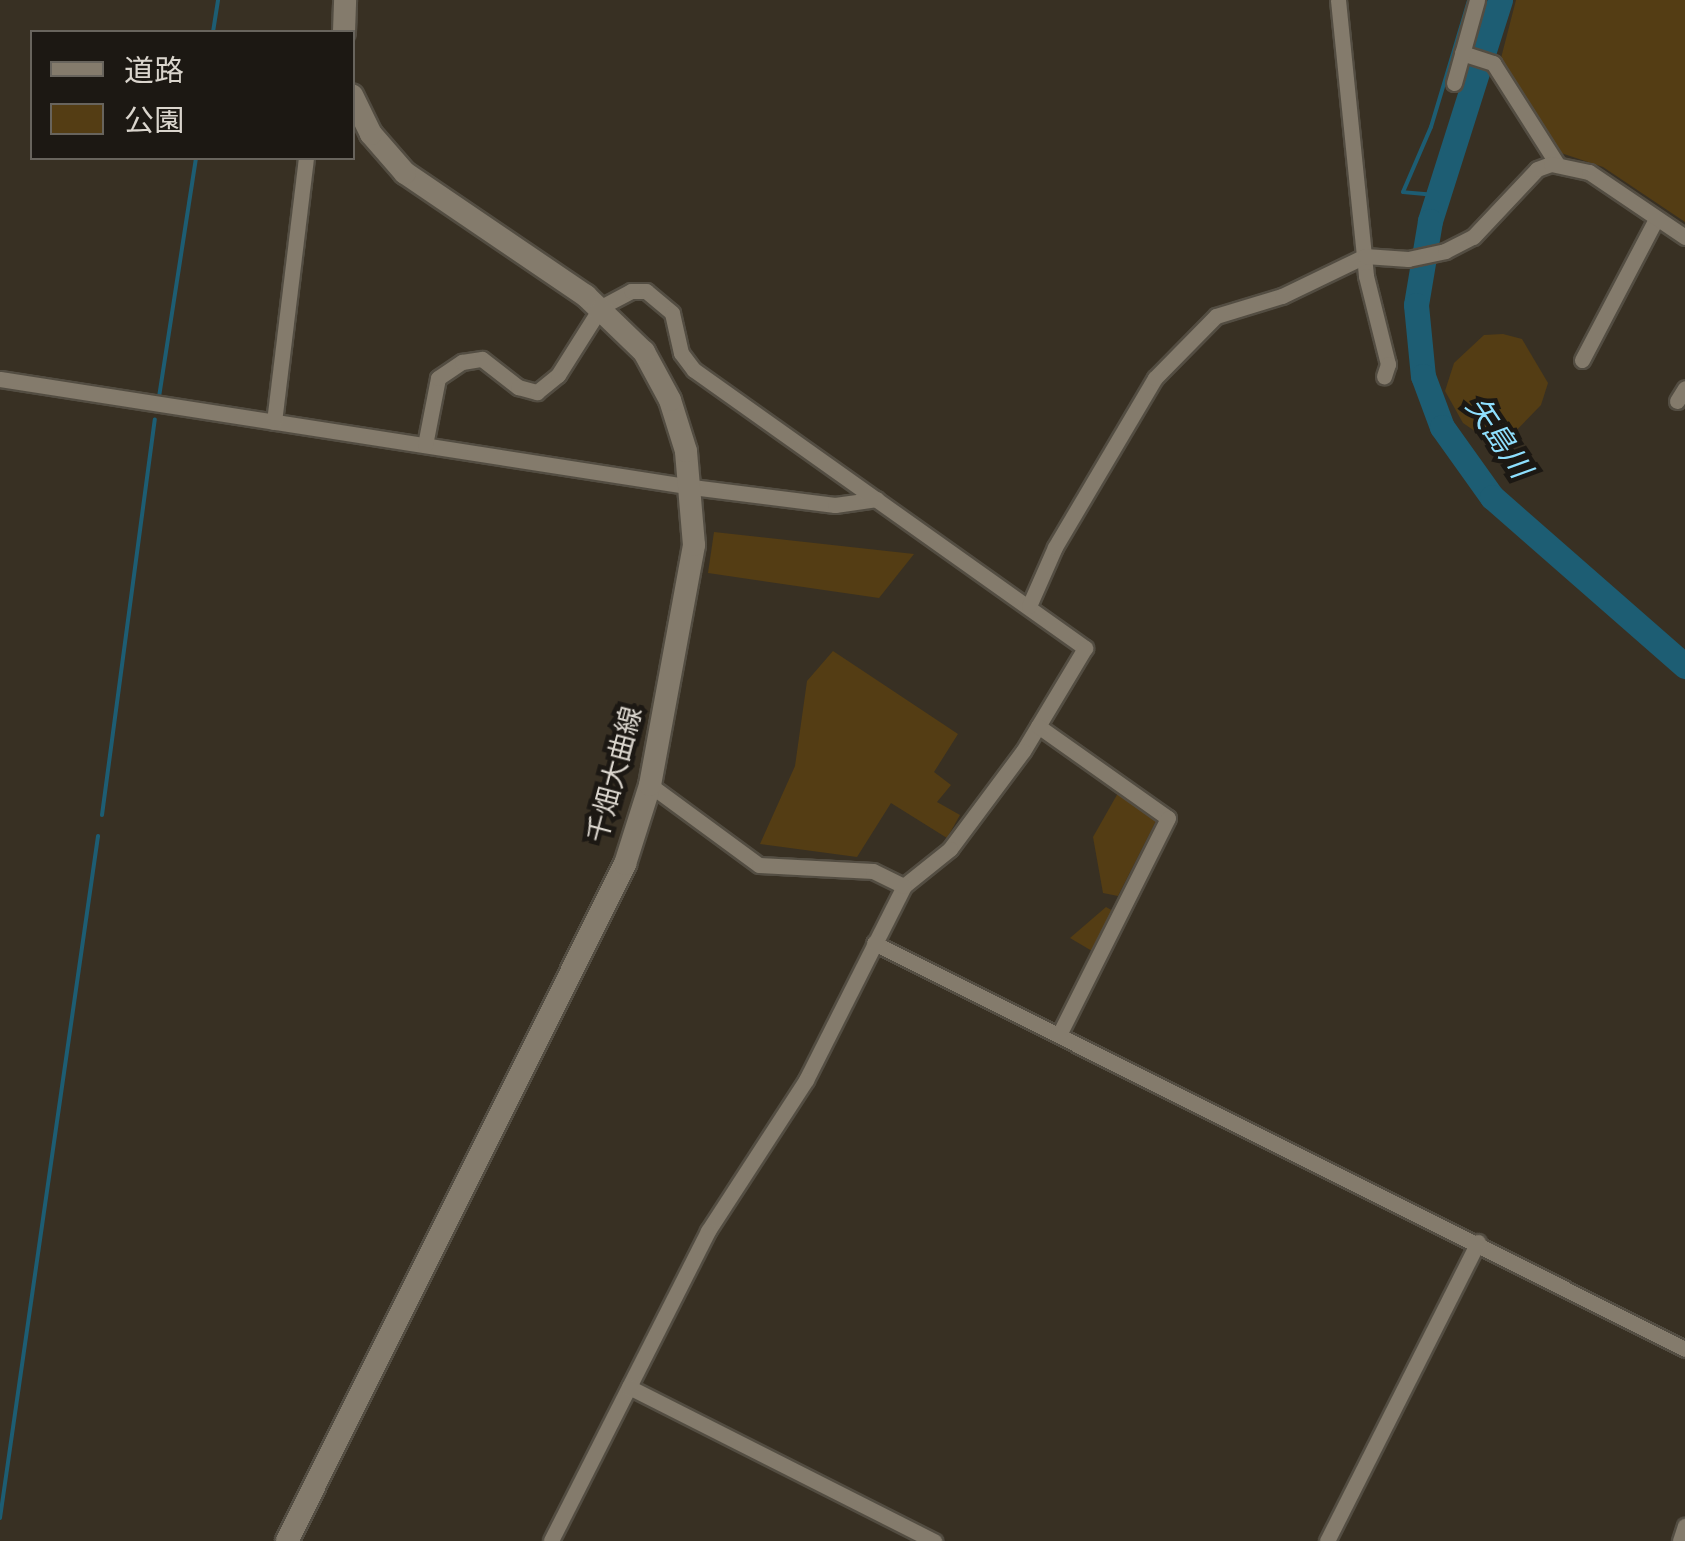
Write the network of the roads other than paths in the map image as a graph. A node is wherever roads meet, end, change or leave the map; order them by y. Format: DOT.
graph roads {
  1 [pos="344,0"];
  2 [pos="1338,0"];
  3 [pos="1478,0"];
  4 [pos="344,30"];
  5 [pos="1463,53"];
  6 [pos="1454,83"];
  7 [pos="355,101"];
  8 [pos="306,160"];
  9 [pos="1557,164"];
  10 [pos="1656,218"];
  11 [pos="1685,238"];
  12 [pos="1364,256"];
  13 [pos="601,307"];
  14 [pos="1582,360"];
  15 [pos="1384,376"];
  16 [pos="0,379"];
  17 [pos="274,422"];
  18 [pos="425,445"];
  19 [pos="692,487"];
  20 [pos="877,499"];
  21 [pos="1028,606"];
  22 [pos="1038,726"];
  23 [pos="650,785"];
  24 [pos="904,886"];
  25 [pos="874,942"];
  26 [pos="1060,1033"];
  27 [pos="1478,1242"];
  28 [pos="1685,1348"];
  29 [pos="629,1387"];
  30 [pos="1685,1526"];
  31 [pos="287,1541"];
  32 [pos="551,1541"];
  33 [pos="934,1541"];
  34 [pos="1328,1541"];
  35 [pos="1680,1541"];
  1 -- 4 [label="main road"];
  2 -- 12 [label="street"];
  3 -- 5 [label="street"];
  5 -- 6 [label="street"];
  5 -- 9 [label="street"];
  7 -- 13 [label="main road, 千畑大曲線"];
  8 -- 17 [label="street"];
  9 -- 10 [label="street"];
  9 -- 12 [label="street"];
  10 -- 11 [label="street"];
  10 -- 14 [label="street"];
  12 -- 15 [label="street"];
  12 -- 21 [label="street"];
  13 -- 18 [label="street"];
  13 -- 19 [label="main road, 千畑大曲線"];
  13 -- 20 [label="street"];
  16 -- 17 [label="street"];
  17 -- 18 [label="street"];
  18 -- 19 [label="street"];
  19 -- 20 [label="street"];
  19 -- 23 [label="main road, 千畑大曲線"];
  20 -- 21 [label="street"];
  21 -- 22 [label="street"];
  22 -- 24 [label="street"];
  22 -- 26 [label="street"];
  23 -- 24 [label="street"];
  23 -- 31 [label="main road, 千畑大曲線"];
  24 -- 25 [label="street"];
  25 -- 26 [label="street"];
  25 -- 29 [label="street"];
  26 -- 27 [label="street"];
  27 -- 28 [label="street"];
  27 -- 34 [label="street"];
  29 -- 32 [label="street"];
  29 -- 33 [label="street"];
  30 -- 35 [label="street"];
}
